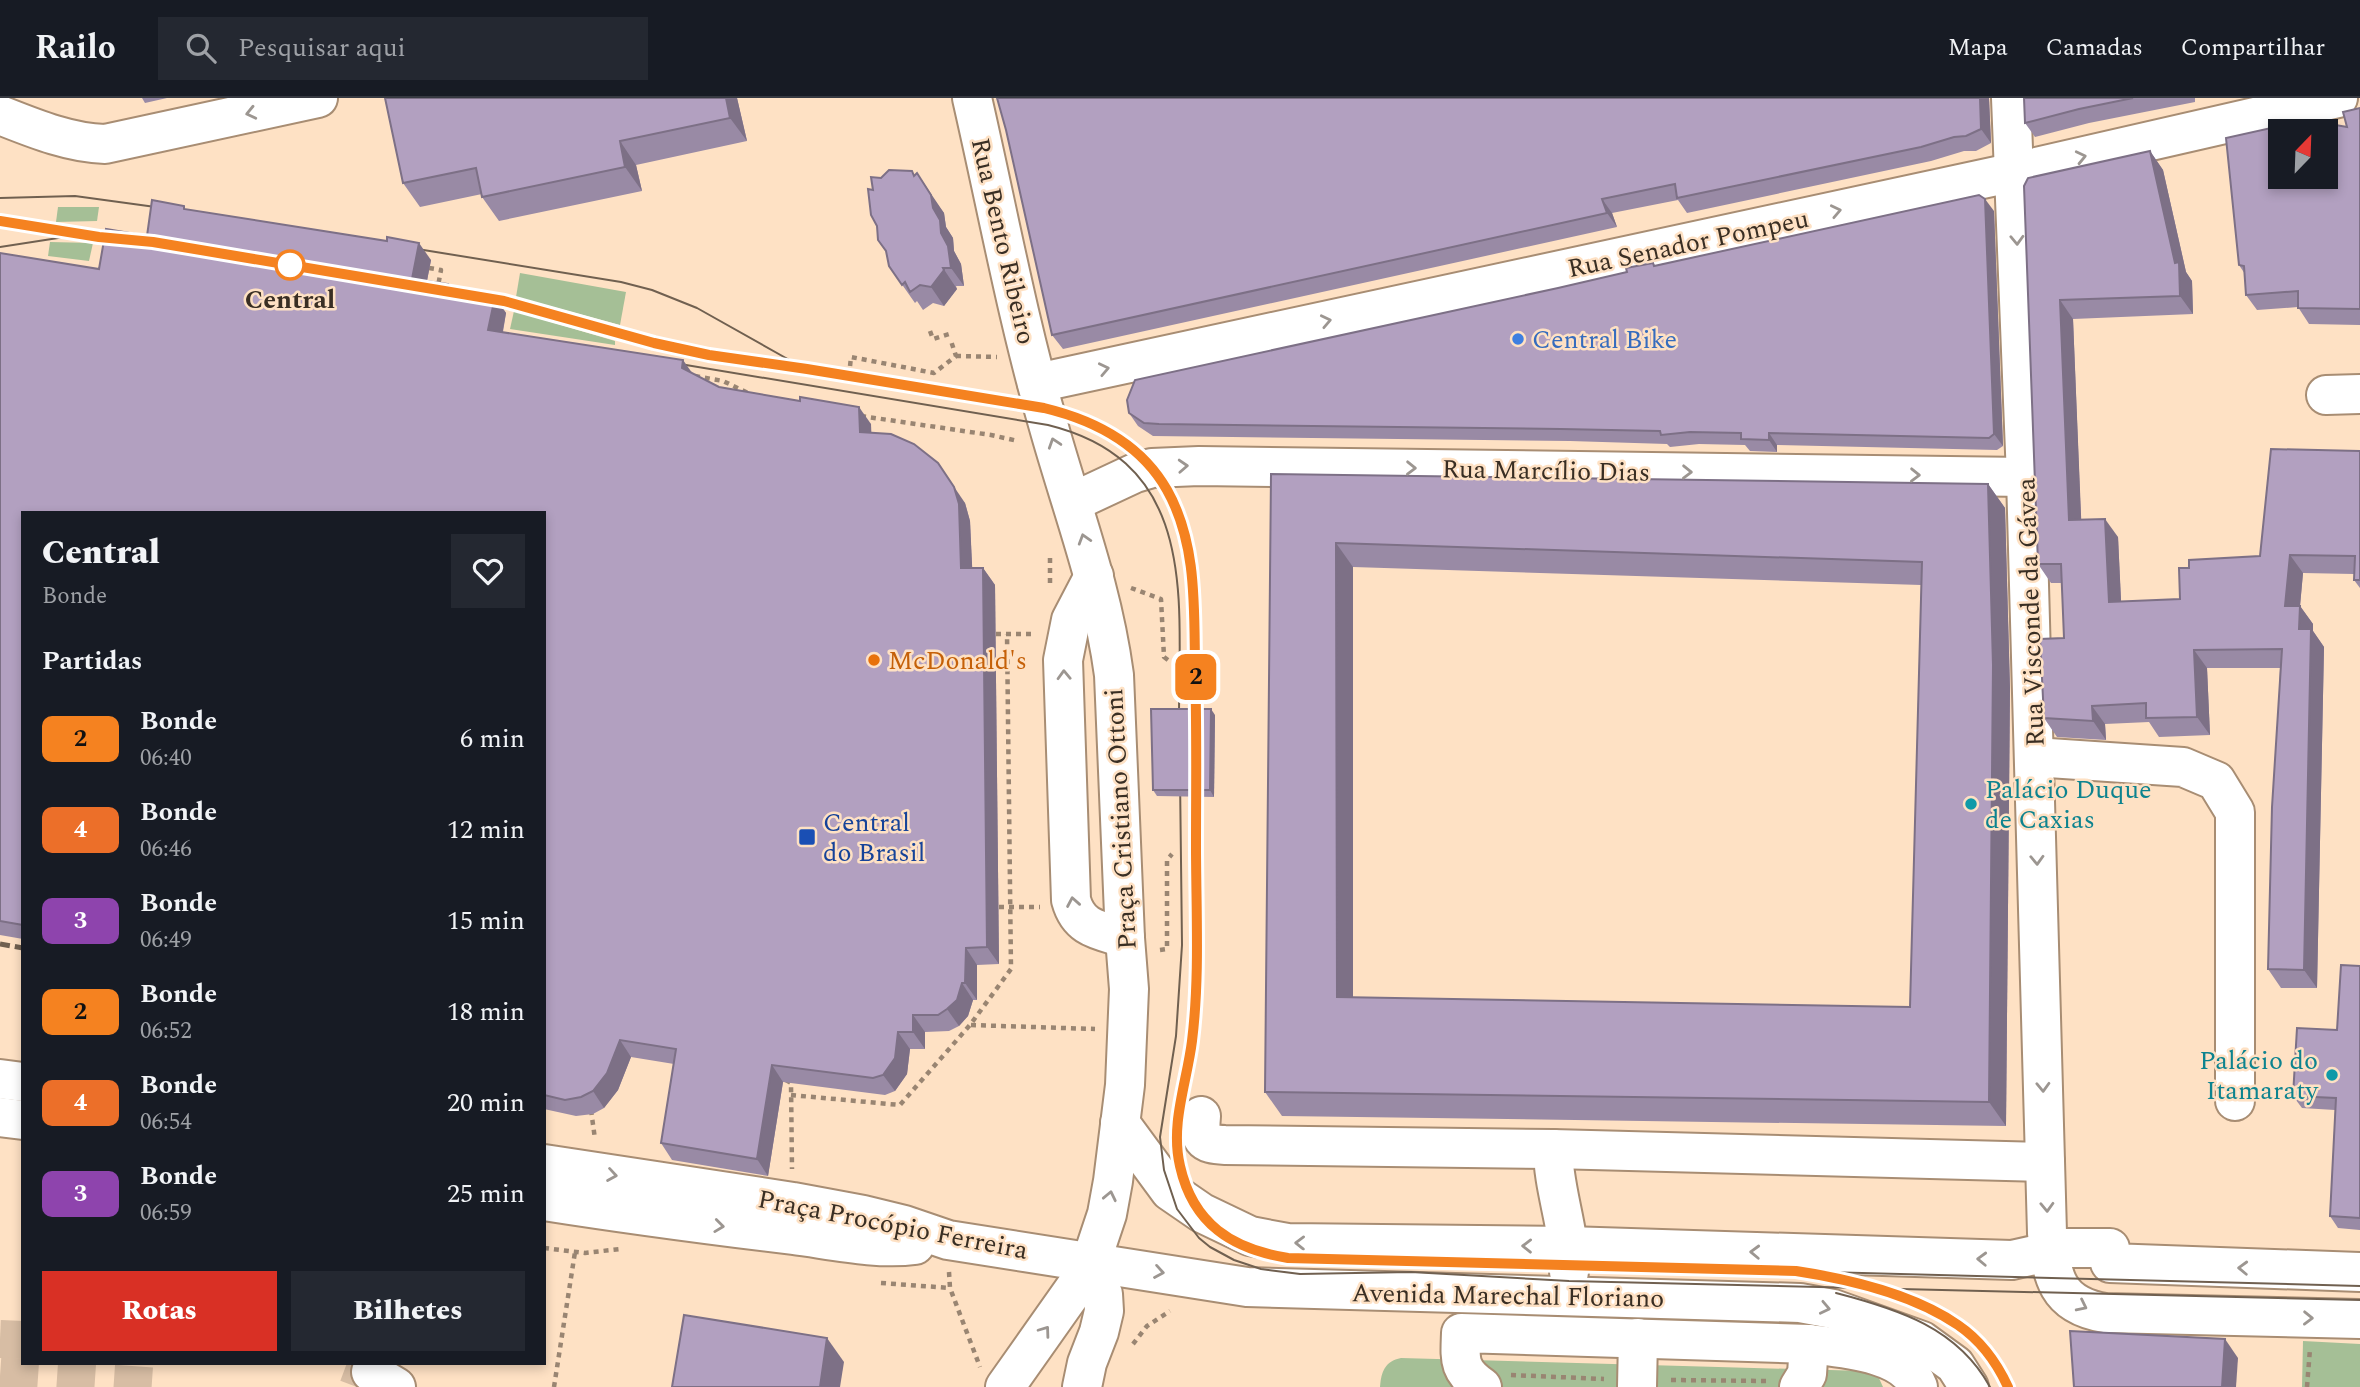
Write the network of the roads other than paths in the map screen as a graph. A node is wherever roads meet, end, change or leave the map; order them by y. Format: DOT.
graph roads {
  1 [pos="318,98"];
  2 [pos="972,98"];
  3 [pos="2011,98"];
  4 [pos="2338,98"];
  5 [pos="12,118"];
  6 [pos="2015,172"];
  7 [pos="1037,383"];
  8 [pos="2026,477"];
  9 [pos="1073,502"];
  10 [pos="1094,576"];
  11 [pos="2034,757"];
  12 [pos="1125,938"];
  13 [pos="0,1079"];
  14 [pos="21,1082"];
  15 [pos="2235,1101"];
  16 [pos="1201,1116"];
  17 [pos="0,1117"];
  18 [pos="21,1120"];
  19 [pos="1120,1123"];
  20 [pos="1553,1149"];
  21 [pos="2045,1162"];
  22 [pos="546,1164"];
  23 [pos="546,1201"];
  24 [pos="948,1240"];
  25 [pos="1567,1247"];
  26 [pos="2049,1251"];
  27 [pos="1090,1265"];
  28 [pos="2360,1272"];
  29 [pos="1567,1295"];
  30 [pos="1723,1300"];
  31 [pos="2360,1319"];
  32 [pos="1569,1336"];
  33 [pos="1638,1338"];
  34 [pos="1722,1341"];
  35 [pos="1809,1344"];
  36 [pos="993,1377"];
  37 [pos="1475,1382"];
  38 [pos="1623,1386"];
  39 [pos="1082,1387"];
  40 [pos="1799,1387"];
  41 [pos="1918,1387"];
  42 [pos="1969,1387"];
  1 -- 5 [label="street, one-way"];
  2 -- 7 [label="street, Rua Bento Ribeiro"];
  3 -- 6 [label="street, Rua Visconde da Gávea"];
  6 -- 4 [label="street, Rua Senador Pompeu, one-way"];
  7 -- 6 [label="street, Rua Senador Pompeu, one-way"];
  6 -- 8 [label="street, Rua Visconde da Gávea, one-way"];
  9 -- 7 [label="street, Praça Cristiano Ottoni, one-way"];
  9 -- 8 [label="street, Rua Marcílio Dias, one-way"];
  8 -- 11 [label="street, Rua Visconde da Gávea"];
  10 -- 9 [label="street, Praça Cristiano Ottoni, one-way"];
  10 -- 12 [label="street, Praça Cristiano Ottoni"];
  12 -- 10 [label="street, one-way"];
  11 -- 15 [label="street"];
  11 -- 21 [label="street, Rua Visconde da Gávea, one-way"];
  12 -- 19 [label="street, Praça Cristiano Ottoni"];
  13 -- 14 [label="street"];
  16 -- 20 [label="street"];
  17 -- 18 [label="street"];
  25 -- 19 [label="street, Avenida Marechal Floriano, one-way"];
  27 -- 19 [label="street, Praça Cristiano Ottoni, one-way"];
  20 -- 21 [label="street"];
  20 -- 25 [label="street"];
  21 -- 26 [label="street, Rua Visconde da Gávea, one-way"];
  22 -- 24 [label="street, Praça Procópio Ferreira, one-way"];
  23 -- 24 [label="street, one-way"];
  24 -- 27 [label="street, Praça Procópio Ferreira"];
  26 -- 25 [label="street, Avenida Marechal Floriano, one-way"];
  25 -- 29 [label="street"];
  28 -- 26 [label="street, Avenida Marechal Floriano, one-way"];
  26 -- 31 [label="street, one-way"];
  27 -- 29 [label="street, Avenida Marechal Floriano, one-way"];
  36 -- 27 [label="street, one-way"];
  27 -- 39 [label="street"];
  29 -- 30 [label="street, Avenida Marechal Floriano"];
  29 -- 32 [label="street"];
  30 -- 34 [label="street"];
  30 -- 42 [label="street, Avenida Marechal Floriano, one-way"];
  32 -- 33 [label="street"];
  32 -- 37 [label="street"];
  33 -- 34 [label="street"];
  33 -- 38 [label="street"];
  34 -- 35 [label="street"];
  35 -- 40 [label="street"];
  35 -- 41 [label="street"];
}
